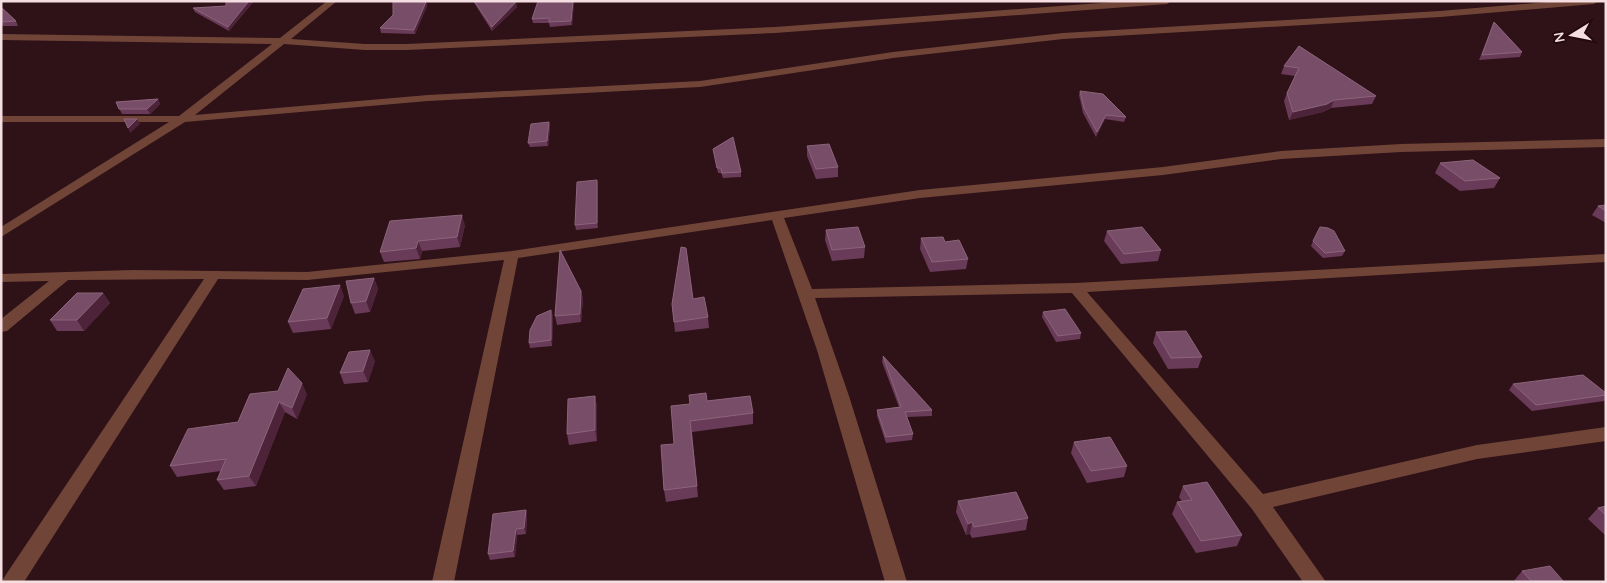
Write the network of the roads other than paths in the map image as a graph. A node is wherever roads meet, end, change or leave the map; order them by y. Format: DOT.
graph roads {
  1 [pos="334,1"];
  2 [pos="1167,1"];
  3 [pos="1594,1"];
  4 [pos="1,37"];
  5 [pos="284,41"];
  6 [pos="1,119"];
  7 [pos="182,119"];
  8 [pos="1606,143"];
  9 [pos="776,214"];
  10 [pos="1,234"];
  11 [pos="512,256"];
  12 [pos="1606,258"];
  13 [pos="64,276"];
  14 [pos="213,276"];
  15 [pos="1,278"];
  16 [pos="1076,288"];
  17 [pos="808,294"];
  18 [pos="1,327"];
  19 [pos="1606,434"];
  20 [pos="1259,503"];
  21 [pos="12,582"];
  22 [pos="443,582"];
  23 [pos="896,582"];
  24 [pos="1314,582"];
  1 -- 5 [label="street"];
  2 -- 5 [label="street"];
  3 -- 7 [label="street"];
  4 -- 5 [label="street"];
  5 -- 7 [label="street"];
  6 -- 7 [label="street"];
  7 -- 10 [label="street"];
  8 -- 9 [label="street"];
  9 -- 11 [label="street"];
  9 -- 17 [label="street"];
  11 -- 14 [label="street"];
  11 -- 22 [label="street"];
  12 -- 16 [label="street"];
  13 -- 14 [label="street"];
  13 -- 15 [label="street"];
  13 -- 18 [label="street"];
  14 -- 21 [label="street"];
  16 -- 17 [label="street"];
  16 -- 20 [label="street"];
  17 -- 23 [label="street"];
  19 -- 20 [label="street"];
  20 -- 24 [label="street"];
}
